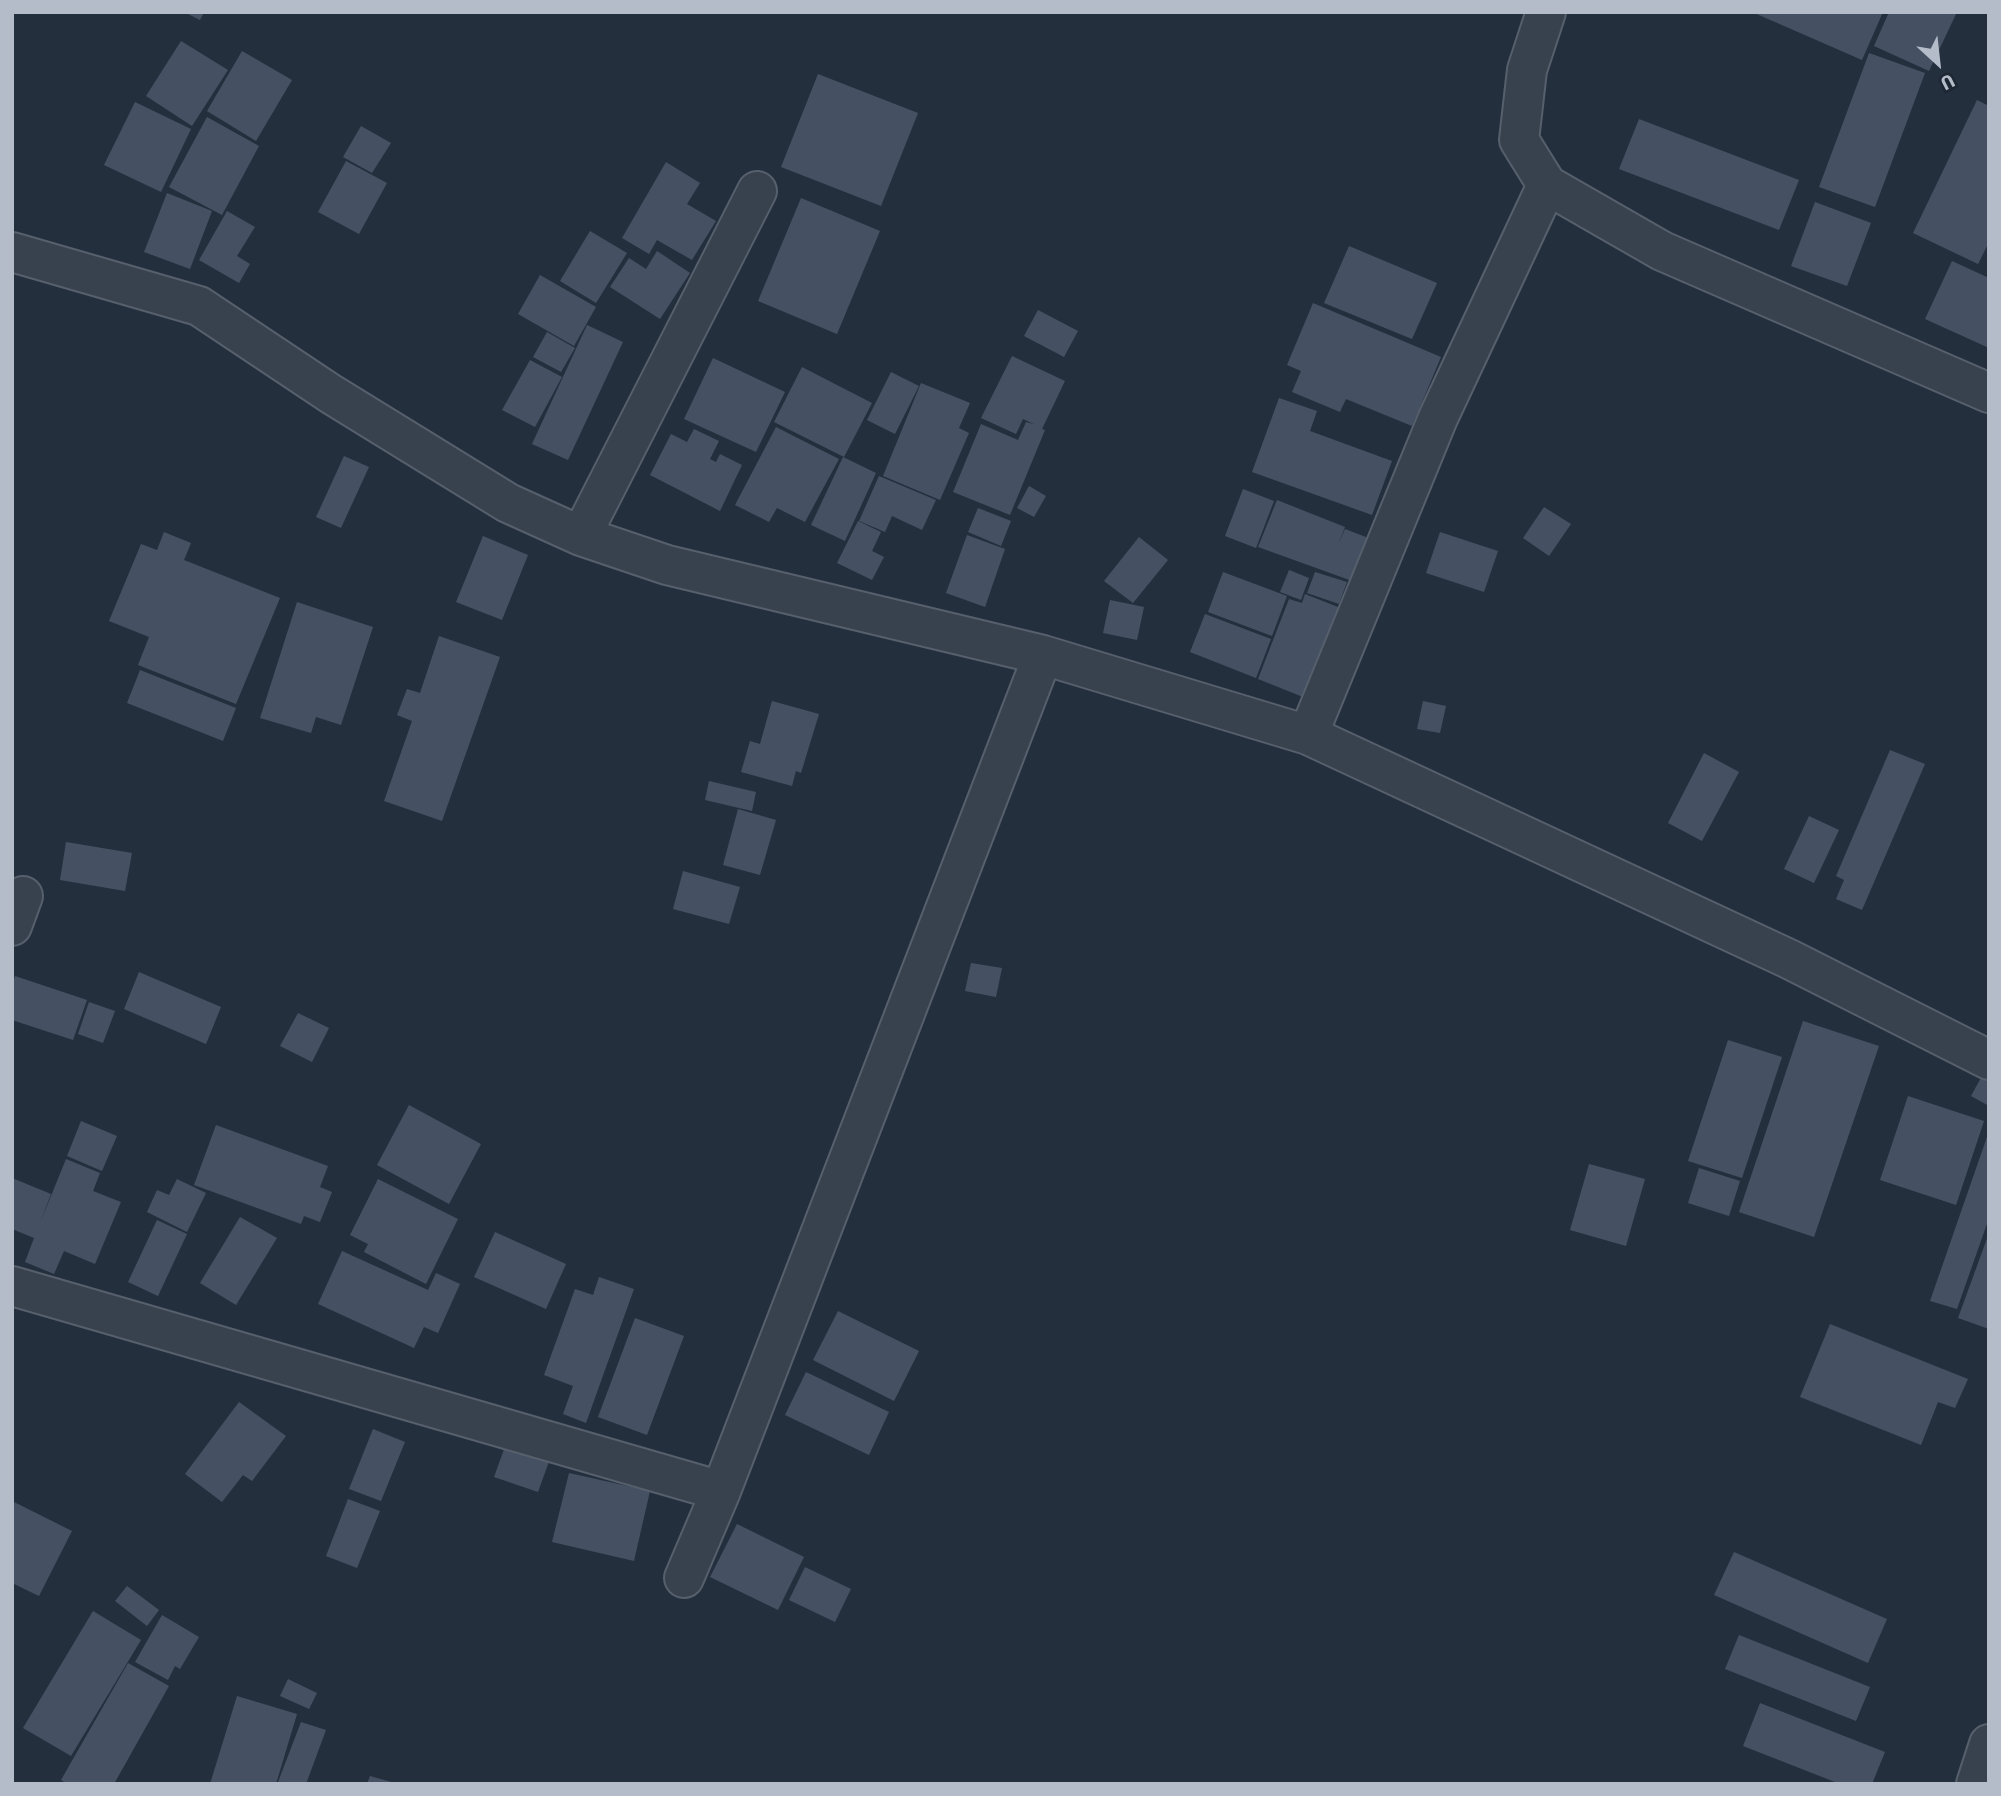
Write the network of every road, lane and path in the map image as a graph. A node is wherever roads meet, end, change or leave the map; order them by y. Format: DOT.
graph roads {
  1 [pos="1546,12"];
  2 [pos="1546,185"];
  3 [pos="757,191"];
  4 [pos="12,252"];
  5 [pos="1989,393"];
  6 [pos="581,536"];
  7 [pos="1043,654"];
  8 [pos="1308,735"];
  9 [pos="1989,1060"];
  10 [pos="12,1286"];
  11 [pos="721,1491"];
  12 [pos="684,1578"];
  13 [pos="1989,1744"];
  14 [pos="1976,1784"];
  1 -- 2 [label="street"];
  2 -- 5 [label="street"];
  2 -- 8 [label="street"];
  3 -- 6 [label="street"];
  4 -- 6 [label="street"];
  6 -- 7 [label="street"];
  7 -- 8 [label="street"];
  7 -- 11 [label="street"];
  8 -- 9 [label="street"];
  10 -- 11 [label="street"];
  11 -- 12 [label="street"];
  13 -- 14 [label="street"];
}
